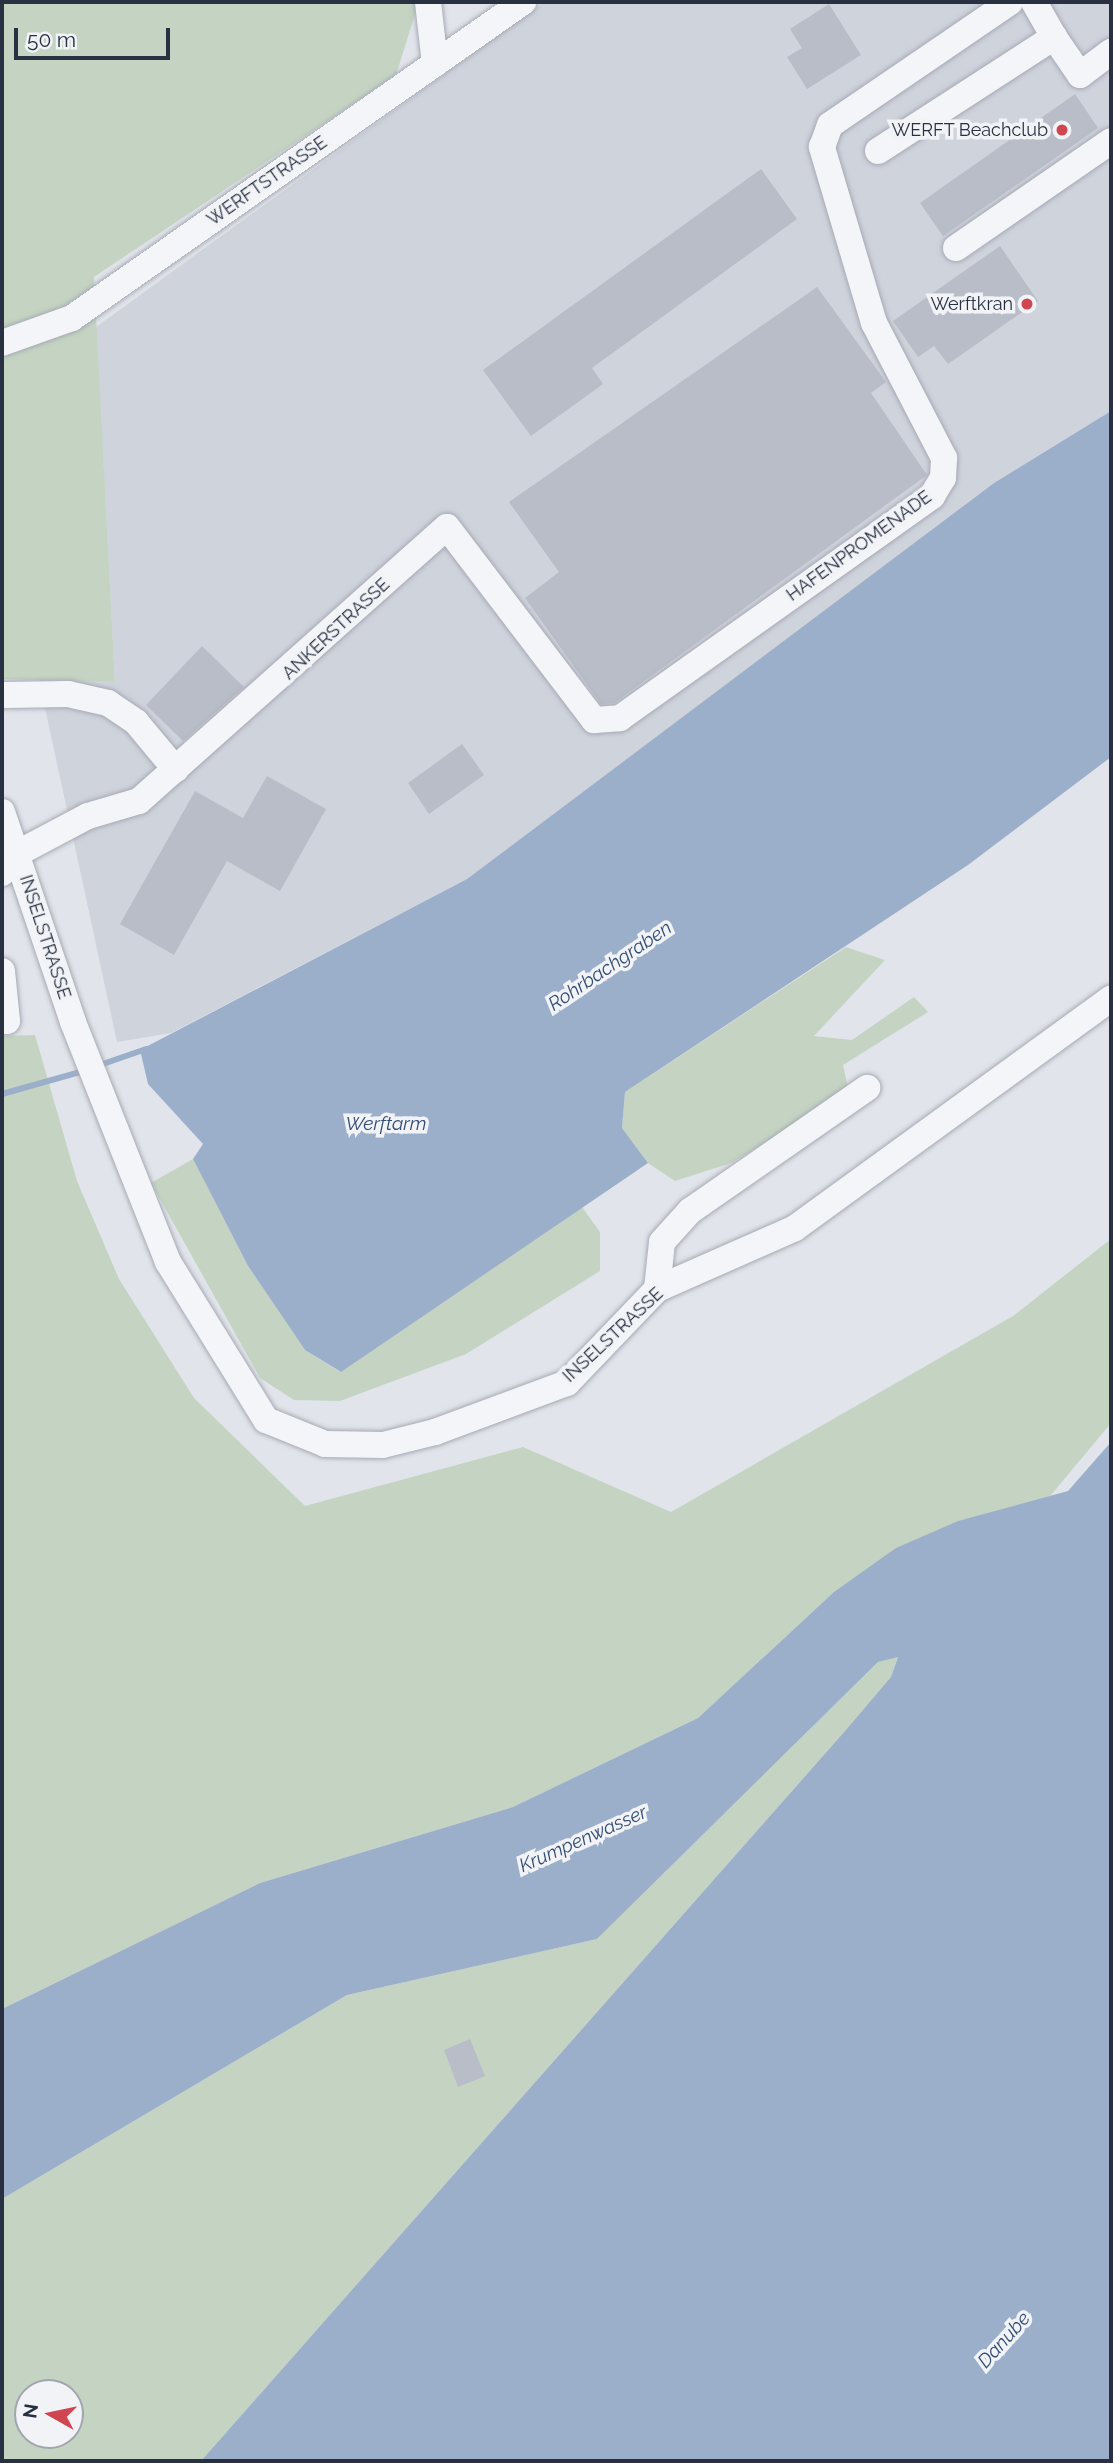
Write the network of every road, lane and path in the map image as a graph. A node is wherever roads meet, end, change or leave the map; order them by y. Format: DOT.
graph roads {
  1 [pos="428,2"];
  2 [pos="523,2"];
  3 [pos="1010,2"];
  4 [pos="1034,2"];
  5 [pos="1054,37"];
  6 [pos="1111,52"];
  7 [pos="435,64"];
  8 [pos="1111,141"];
  9 [pos="878,151"];
  10 [pos="956,248"];
  11 [pos="2,344"];
  12 [pos="5,695"];
  13 [pos="594,720"];
  14 [pos="176,770"];
  15 [pos="2,813"];
  16 [pos="10,863"];
  17 [pos="2,971"];
  18 [pos="1111,998"];
  19 [pos="2,1021"];
  20 [pos="867,1088"];
  21 [pos="657,1289"];
  1 -- 7 [label="street"];
  2 -- 7 [label="street, WERFTSTRASSE"];
  3 -- 13 [label="street, HAFENPROMENADE"];
  4 -- 5 [label="street"];
  5 -- 6 [label="street"];
  5 -- 9 [label="street"];
  7 -- 11 [label="street, WERFTSTRASSE"];
  8 -- 10 [label="street"];
  12 -- 14 [label="street"];
  13 -- 14 [label="street, ANKERSTRASSE"];
  14 -- 16 [label="street, ANKERSTRASSE"];
  15 -- 16 [label="street, INSELSTRASSE"];
  16 -- 21 [label="street, INSELSTRASSE"];
  17 -- 19 [label="street"];
  18 -- 21 [label="street, INSELSTRASSE"];
  20 -- 21 [label="street"];
}
